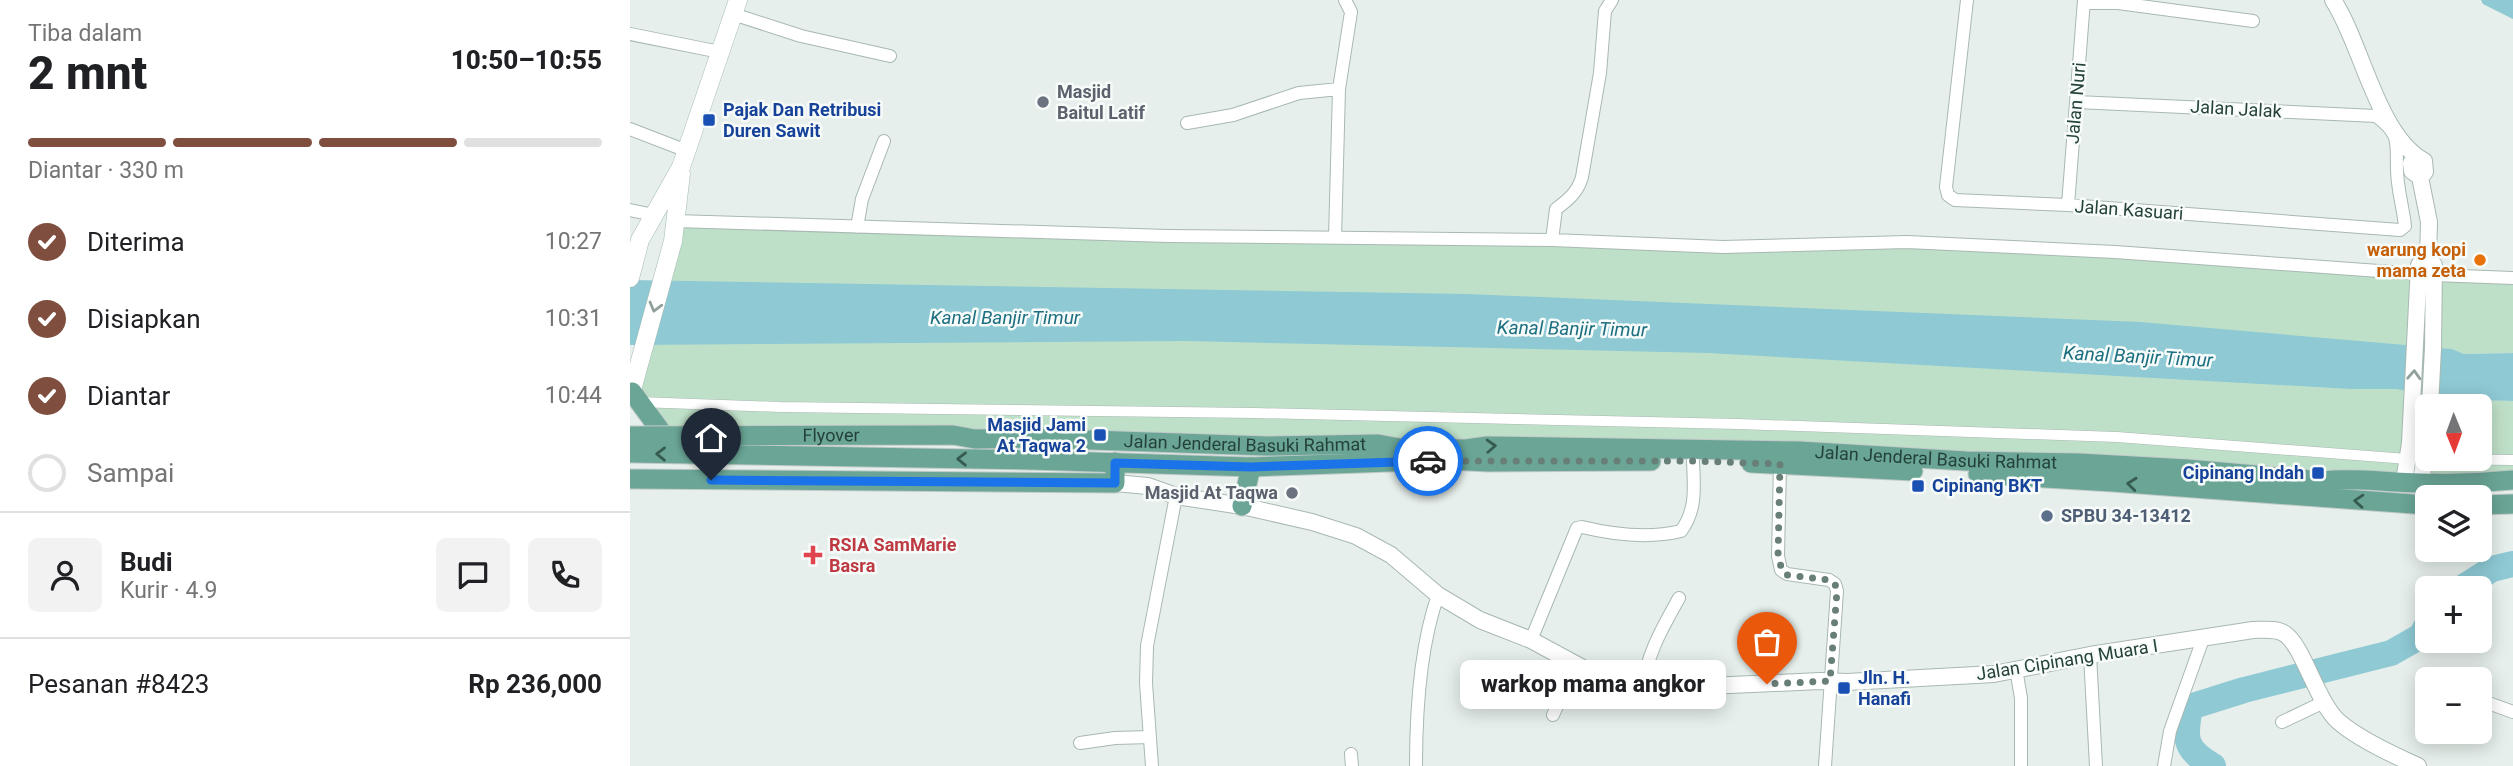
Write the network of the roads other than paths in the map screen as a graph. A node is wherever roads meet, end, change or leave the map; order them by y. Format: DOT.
graph roads {
  1 [pos="1345,0"];
  2 [pos="1612,0"];
  3 [pos="1967,0"];
  4 [pos="2333,0"];
  5 [pos="2084,1"];
  6 [pos="2119,1"];
  7 [pos="735,7"];
  8 [pos="2253,21"];
  9 [pos="630,34"];
  10 [pos="720,52"];
  11 [pos="890,56"];
  12 [pos="1339,89"];
  13 [pos="2077,102"];
  14 [pos="1187,123"];
  15 [pos="2391,127"];
  16 [pos="630,129"];
  17 [pos="884,141"];
  18 [pos="684,159"];
  19 [pos="2068,205"];
  20 [pos="630,210"];
  21 [pos="654,215"];
  22 [pos="676,221"];
  23 [pos="857,227"];
  24 [pos="1335,238"];
  25 [pos="1552,240"];
  26 [pos="630,278"];
  27 [pos="2513,278"];
  28 [pos="2426,283"];
  29 [pos="634,393"];
  30 [pos="2420,394"];
  31 [pos="2430,394"];
  32 [pos="660,430"];
  33 [pos="718,431"];
  34 [pos="630,433"];
  35 [pos="1031,438"];
  36 [pos="1108,442"];
  37 [pos="2415,451"];
  38 [pos="630,453"];
  39 [pos="2492,458"];
  40 [pos="1030,460"];
  41 [pos="2513,460"];
  42 [pos="1693,461"];
  43 [pos="1115,463"];
  44 [pos="1780,464"];
  45 [pos="1251,467"];
  46 [pos="2415,467"];
  47 [pos="784,480"];
  48 [pos="2507,480"];
  49 [pos="633,481"];
  50 [pos="1115,483"];
  51 [pos="2413,483"];
  52 [pos="1176,496"];
  53 [pos="2415,504"];
  54 [pos="1242,506"];
  55 [pos="1438,595"];
  56 [pos="1679,597"];
  57 [pos="2203,639"];
  58 [pos="1531,640"];
  59 [pos="2090,655"];
  60 [pos="1576,663"];
  61 [pos="2016,669"];
  62 [pos="1830,681"];
  63 [pos="1643,689"];
  64 [pos="2323,699"];
  65 [pos="2492,704"];
  66 [pos="2513,712"];
  67 [pos="1553,715"];
  68 [pos="2282,722"];
  69 [pos="1150,737"];
  70 [pos="1080,743"];
  71 [pos="1152,766"];
  72 [pos="1416,766"];
  73 [pos="1825,766"];
  74 [pos="2021,766"];
  75 [pos="2096,766"];
  76 [pos="2164,766"];
  77 [pos="2418,766"];
  1 -- 12 [label="street"];
  2 -- 25 [label="street"];
  3 -- 19 [label="street, Jalan Kasuari"];
  4 -- 15 [label="street"];
  5 -- 6 [label="street"];
  5 -- 13 [label="street, Jalan Nuri"];
  6 -- 8 [label="street"];
  7 -- 10 [label="main road"];
  7 -- 11 [label="street"];
  9 -- 10 [label="street"];
  10 -- 18 [label="main road"];
  12 -- 14 [label="street"];
  12 -- 24 [label="street"];
  13 -- 15 [label="street, Jalan Jalak"];
  13 -- 19 [label="street, Jalan Nuri"];
  15 -- 19 [label="street, Jalan Kasuari"];
  15 -- 28 [label="street"];
  16 -- 18 [label="street"];
  17 -- 23 [label="street"];
  18 -- 21 [label="main road"];
  18 -- 22 [label="main road"];
  20 -- 21 [label="street"];
  21 -- 26 [label="main road"];
  22 -- 23 [label="street"];
  22 -- 29 [label="main road, one-way"];
  23 -- 24 [label="street"];
  24 -- 25 [label="street"];
  25 -- 28 [label="street"];
  27 -- 28 [label="street"];
  30 -- 28 [label="street, one-way"];
  28 -- 31 [label="street"];
  29 -- 32 [label="main road"];
  29 -- 37 [label="street"];
  32 -- 33 [label="main road, Jalan Jenderal Basuki Rahmat"];
  32 -- 34 [label="main road, Jalan Jenderal Basuki Rahmat"];
  33 -- 36 [label="main road, Jalan Jenderal Basuki Rahmat"];
  33 -- 47 [label="main road"];
  34 -- 35 [label="main road, Flyover, bridge"];
  35 -- 36 [label="main road, Jalan Jenderal Basuki Rahmat"];
  36 -- 51 [label="main road, Jalan Jenderal Basuki Rahmat, one-way"];
  40 -- 38 [label="main road, Flyover, one-way, bridge"];
  39 -- 41 [label="street"];
  40 -- 43 [label="main road, Jalan Jenderal Basuki Rahmat"];
  42 -- 44 [label="main road, Jalan Jenderal Basuki Rahmat"];
  42 -- 45 [label="main road, Jalan Jenderal Basuki Rahmat"];
  42 -- 58 [label="street"];
  43 -- 45 [label="main road, Jalan Jenderal Basuki Rahmat"];
  43 -- 50 [label="main road"];
  53 -- 44 [label="main road, Jalan Jenderal Basuki Rahmat, one-way"];
  44 -- 62 [label="street"];
  45 -- 54 [label="main road"];
  46 -- 51 [label="street"];
  47 -- 49 [label="main road"];
  47 -- 50 [label="main road"];
  48 -- 51 [label="main road, Jalan Jenderal Basuki Rahmat"];
  50 -- 52 [label="street, Jalan Cipinang Muara I"];
  52 -- 54 [label="street, Jalan Cipinang Muara I"];
  52 -- 69 [label="street"];
  54 -- 55 [label="street, Jalan Cipinang Muara I"];
  55 -- 58 [label="street, Jalan Cipinang Muara I"];
  55 -- 72 [label="street"];
  56 -- 63 [label="street"];
  57 -- 59 [label="street, Jalan Cipinang Muara I"];
  57 -- 64 [label="street, Jalan Cipinang Muara I"];
  57 -- 76 [label="street"];
  58 -- 60 [label="street, Jalan Cipinang Muara I"];
  59 -- 61 [label="street, Jalan Cipinang Muara I"];
  59 -- 75 [label="street"];
  60 -- 63 [label="street, Jalan Cipinang Muara I"];
  60 -- 67 [label="street"];
  61 -- 62 [label="street, Jalan Cipinang Muara I"];
  61 -- 74 [label="street"];
  62 -- 63 [label="street, Jalan Cipinang Muara I"];
  62 -- 73 [label="street"];
  64 -- 68 [label="street"];
  64 -- 77 [label="street, Jalan Cipinang Muara I"];
  65 -- 66 [label="street"];
  69 -- 70 [label="street"];
  69 -- 71 [label="street"];
}
